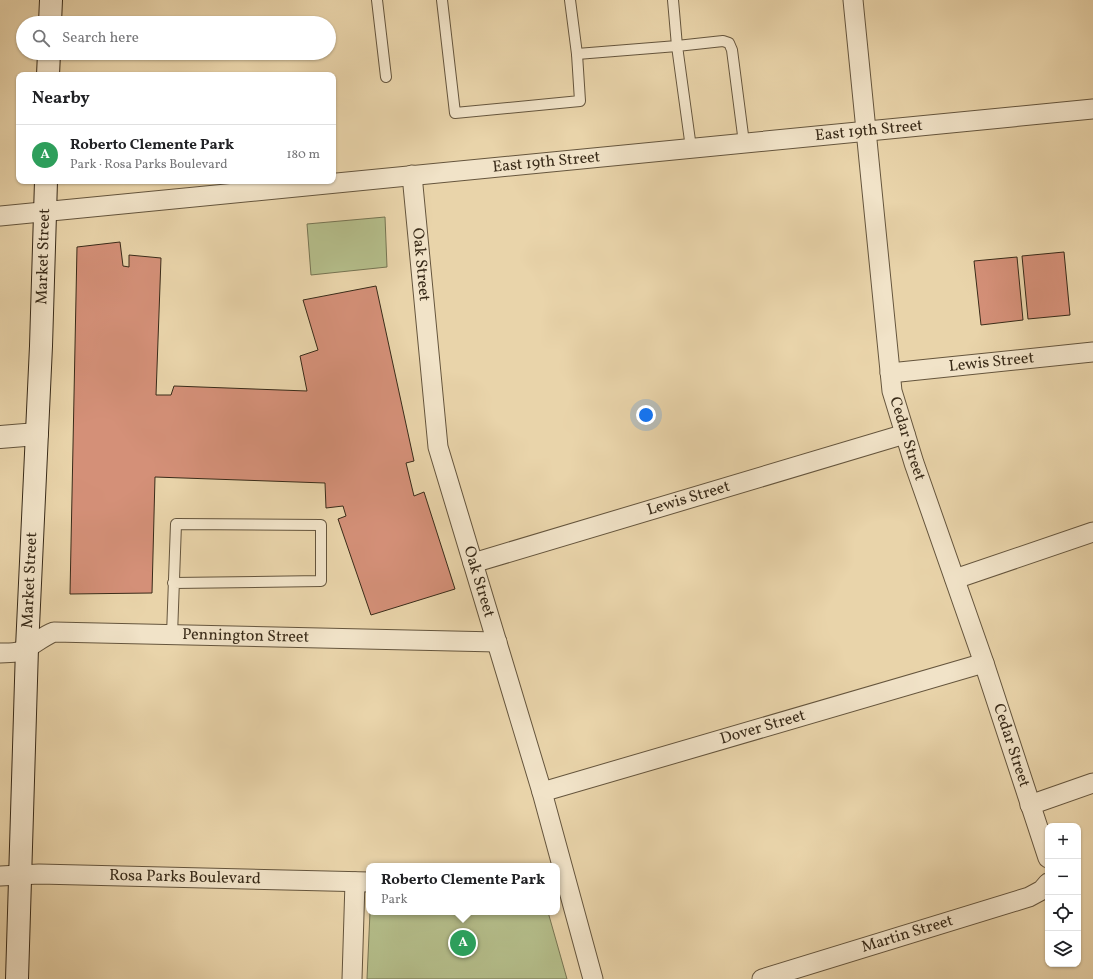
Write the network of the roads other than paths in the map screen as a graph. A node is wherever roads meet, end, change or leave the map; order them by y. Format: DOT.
graph roads {
  1 [pos="51,0"];
  2 [pos="377,0"];
  3 [pos="442,0"];
  4 [pos="570,0"];
  5 [pos="673,0"];
  6 [pos="853,0"];
  7 [pos="50,16"];
  8 [pos="677,46"];
  9 [pos="577,54"];
  10 [pos="49,60"];
  11 [pos="48,72"];
  12 [pos="386,78"];
  13 [pos="1093,109"];
  14 [pos="866,131"];
  15 [pos="744,143"];
  16 [pos="691,148"];
  17 [pos="412,175"];
  18 [pos="336,182"];
  19 [pos="46,184"];
  20 [pos="320,184"];
  21 [pos="45,211"];
  22 [pos="0,216"];
  23 [pos="1093,352"];
  24 [pos="890,373"];
  25 [pos="37,434"];
  26 [pos="905,434"];
  27 [pos="0,437"];
  28 [pos="1093,532"];
  29 [pos="473,563"];
  30 [pos="955,579"];
  31 [pos="174,583"];
  32 [pos="172,635"];
  33 [pos="497,642"];
  34 [pos="27,648"];
  35 [pos="0,653"];
  36 [pos="984,663"];
  37 [pos="1093,784"];
  38 [pos="542,792"];
  39 [pos="1030,804"];
  40 [pos="1045,849"];
  41 [pos="557,863"];
  42 [pos="10,875"];
  43 [pos="362,882"];
  44 [pos="1045,886"];
  45 [pos="562,887"];
  46 [pos="17,979"];
  47 [pos="352,979"];
  48 [pos="593,979"];
  49 [pos="762,979"];
  1 -- 7 [label="main road"];
  2 -- 12 [label="lane"];
  3 -- 9 [label="lane"];
  4 -- 9 [label="lane"];
  5 -- 8 [label="lane"];
  6 -- 14 [label="street, Cedar Street"];
  8 -- 9 [label="lane"];
  8 -- 15 [label="lane"];
  8 -- 16 [label="lane"];
  10 -- 11 [label="main road"];
  13 -- 14 [label="street, East 19th Street"];
  14 -- 15 [label="street, East 19th Street"];
  14 -- 24 [label="street, Cedar Street"];
  15 -- 16 [label="street, East 19th Street"];
  16 -- 17 [label="street, East 19th Street"];
  17 -- 18 [label="street, East 19th Street"];
  17 -- 29 [label="street, Oak Street"];
  19 -- 21 [label="main road, Market Street"];
  20 -- 21 [label="street, East 19th Street"];
  21 -- 22 [label="street, East 19th Street"];
  21 -- 25 [label="main road, Market Street"];
  23 -- 24 [label="street, Lewis Street"];
  24 -- 26 [label="street, Cedar Street"];
  25 -- 27 [label="main road"];
  25 -- 34 [label="main road, Market Street"];
  26 -- 29 [label="street, Lewis Street"];
  26 -- 30 [label="street, Cedar Street"];
  28 -- 30 [label="street"];
  29 -- 33 [label="street, Oak Street"];
  30 -- 36 [label="street, Cedar Street"];
  31 -- 31 [label="lane"];
  31 -- 32 [label="lane"];
  32 -- 33 [label="street, Pennington Street"];
  32 -- 34 [label="street, Pennington Street"];
  33 -- 38 [label="street, Oak Street"];
  34 -- 35 [label="street, Pennington Street"];
  34 -- 42 [label="main road, Market Street"];
  36 -- 38 [label="street, Dover Street"];
  36 -- 39 [label="street, Cedar Street"];
  37 -- 39 [label="street"];
  38 -- 41 [label="street, Oak Street"];
  39 -- 40 [label="street, Cedar Street"];
  42 -- 43 [label="street, Rosa Parks Boulevard"];
  42 -- 46 [label="main road, Market Street"];
  43 -- 47 [label="street"];
  44 -- 49 [label="street, Martin Street"];
  45 -- 48 [label="street, Oak Street"];
}
